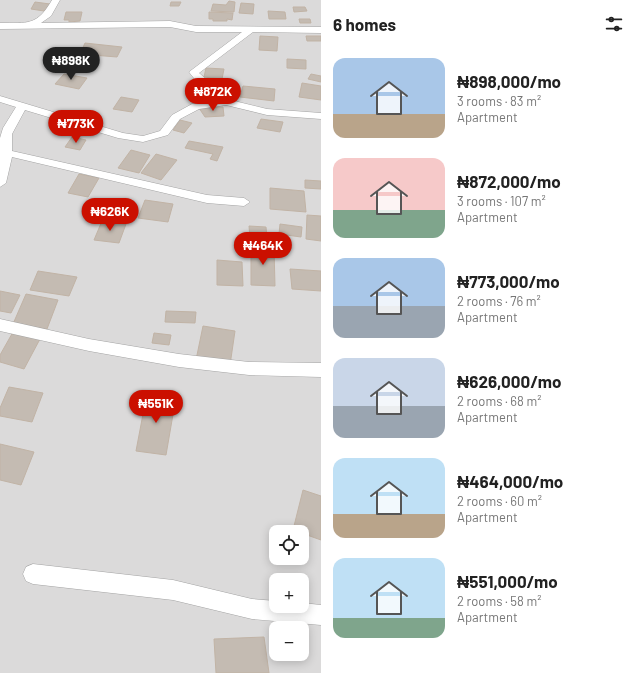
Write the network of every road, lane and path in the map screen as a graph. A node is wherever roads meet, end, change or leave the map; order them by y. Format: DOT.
graph roads {
  1 [pos="56,0"];
  2 [pos="33,25"];
  3 [pos="0,26"];
  4 [pos="250,30"];
  5 [pos="321,30"];
  6 [pos="0,99"];
  7 [pos="226,102"];
  8 [pos="22,106"];
  9 [pos="321,116"];
  10 [pos="7,153"];
  11 [pos="0,183"];
  12 [pos="244,202"];
  13 [pos="0,325"];
  14 [pos="321,370"];
  15 [pos="33,574"];
  16 [pos="321,615"];
  1 -- 2 [label="street"];
  2 -- 3 [label="street"];
  2 -- 4 [label="street"];
  4 -- 5 [label="street"];
  4 -- 7 [label="street"];
  6 -- 8 [label="street"];
  7 -- 8 [label="street"];
  7 -- 9 [label="street"];
  8 -- 10 [label="street"];
  10 -- 11 [label="street"];
  10 -- 12 [label="street"];
  13 -- 14 [label="street"];
  15 -- 16 [label="street"];
}
